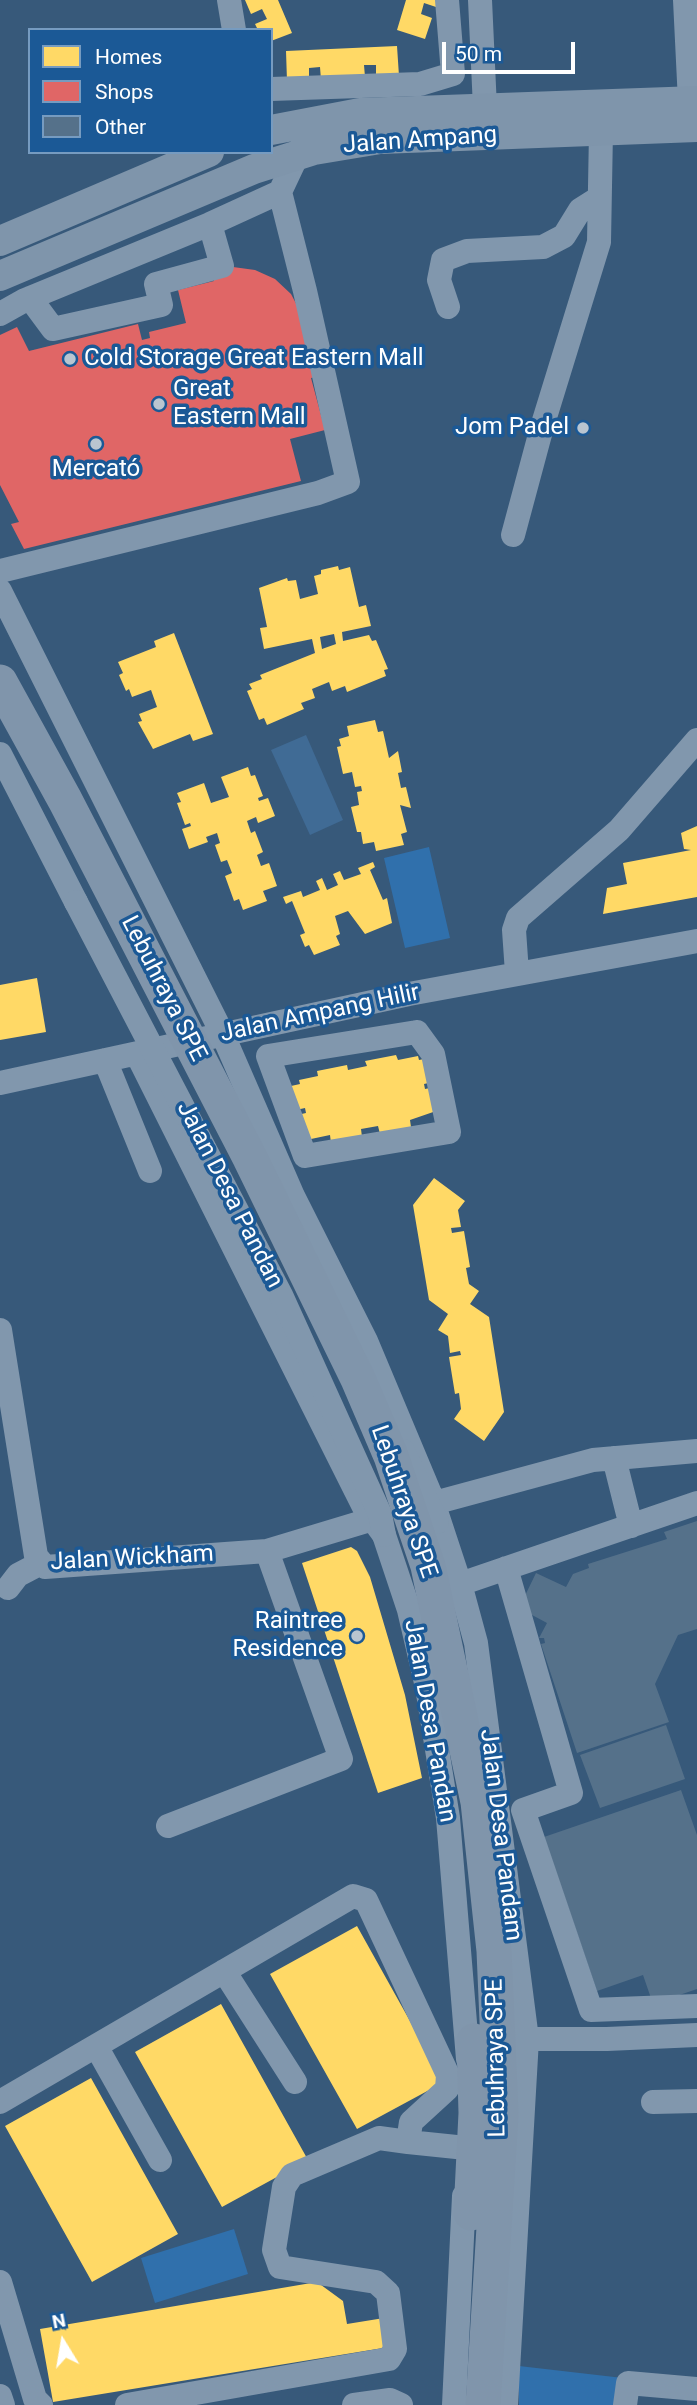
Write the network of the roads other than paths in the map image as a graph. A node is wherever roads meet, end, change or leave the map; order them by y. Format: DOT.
graph roads {
  1 [pos="229,0"];
  2 [pos="447,0"];
  3 [pos="480,0"];
  4 [pos="685,0"];
  5 [pos="234,28"];
  6 [pos="273,89"];
  7 [pos="694,95"];
  8 [pos="485,108"];
  9 [pos="273,130"];
  10 [pos="601,131"];
  11 [pos="204,154"];
  12 [pos="298,156"];
  13 [pos="280,192"];
  14 [pos="599,198"];
  15 [pos="211,224"];
  16 [pos="97,236"];
  17 [pos="0,242"];
  18 [pos="147,249"];
  19 [pos="109,264"];
  20 [pos="0,276"];
  21 [pos="156,284"];
  22 [pos="30,298"];
  23 [pos="448,307"];
  24 [pos="0,314"];
  25 [pos="513,536"];
  26 [pos="0,571"];
  27 [pos="0,591"];
  28 [pos="0,663"];
  29 [pos="0,682"];
  30 [pos="0,722"];
  31 [pos="697,740"];
  32 [pos="0,754"];
  33 [pos="697,941"];
  34 [pos="517,973"];
  35 [pos="402,996"];
  36 [pos="410,1033"];
  37 [pos="223,1035"];
  38 [pos="137,1054"];
  39 [pos="105,1060"];
  40 [pos="0,1083"];
  41 [pos="150,1171"];
  42 [pos="0,1330"];
  43 [pos="697,1451"];
  44 [pos="614,1458"];
  45 [pos="697,1503"];
  46 [pos="436,1512"];
  47 [pos="631,1526"];
  48 [pos="378,1527"];
  49 [pos="267,1551"];
  50 [pos="40,1564"];
  51 [pos="506,1568"];
  52 [pos="460,1584"];
  53 [pos="8,1588"];
  54 [pos="168,1826"];
  55 [pos="224,1972"];
  56 [pos="697,2006"];
  57 [pos="697,2035"];
  58 [pos="468,2039"];
  59 [pos="527,2039"];
  60 [pos="96,2046"];
  61 [pos="295,2082"];
  62 [pos="697,2101"];
  63 [pos="0,2102"];
  64 [pos="653,2102"];
  65 [pos="408,2142"];
  66 [pos="466,2148"];
  67 [pos="160,2160"];
  68 [pos="0,2281"];
  69 [pos="511,2364"];
  70 [pos="697,2389"];
  71 [pos="0,2396"];
  72 [pos="3,2405"];
  73 [pos="41,2405"];
  74 [pos="127,2405"];
  75 [pos="354,2405"];
  76 [pos="401,2405"];
  77 [pos="454,2405"];
  78 [pos="461,2405"];
  79 [pos="483,2405"];
  80 [pos="506,2405"];
  81 [pos="524,2405"];
  82 [pos="625,2405"];
  1 -- 5 [label="street"];
  2 -- 6 [label="street"];
  3 -- 8 [label="street"];
  4 -- 7 [label="street"];
  7 -- 8 [label="main road, Jalan Ampang"];
  7 -- 10 [label="main road, Jalan Ampang"];
  8 -- 9 [label="main road, Jalan Ampang"];
  10 -- 12 [label="main road, Jalan Ampang"];
  10 -- 14 [label="street"];
  11 -- 17 [label="main road"];
  12 -- 13 [label="street"];
  12 -- 16 [label="main road, Jalan Ampang"];
  13 -- 15 [label="street"];
  13 -- 26 [label="street"];
  14 -- 23 [label="street"];
  14 -- 25 [label="street"];
  15 -- 18 [label="street"];
  15 -- 21 [label="street"];
  16 -- 19 [label="street"];
  16 -- 20 [label="main road, Jalan Ampang"];
  18 -- 19 [label="street"];
  18 -- 21 [label="street"];
  19 -- 22 [label="street"];
  21 -- 22 [label="street"];
  22 -- 24 [label="street"];
  27 -- 37 [label="street"];
  28 -- 46 [label="street, Jalan Desa Pandan, bridge"];
  29 -- 79 [label="highway, Lebuhraya SPE, bridge"];
  30 -- 78 [label="highway, Lebuhraya SPE, bridge"];
  31 -- 34 [label="street"];
  32 -- 48 [label="street, Jalan Desa Pandan, bridge"];
  33 -- 34 [label="street, Jalan Ampang Hilir"];
  34 -- 35 [label="street, Jalan Ampang Hilir"];
  35 -- 36 [label="street"];
  35 -- 37 [label="street, Jalan Ampang Hilir"];
  36 -- 36 [label="street"];
  37 -- 38 [label="street, Jalan Ampang Hilir"];
  37 -- 46 [label="street"];
  38 -- 39 [label="street, Jalan Ampang Hilir"];
  38 -- 48 [label="street"];
  39 -- 40 [label="street, Jalan Ampang Hilir"];
  39 -- 41 [label="street"];
  42 -- 50 [label="street, Jalan Wickham"];
  43 -- 44 [label="street"];
  44 -- 46 [label="street"];
  44 -- 47 [label="street"];
  45 -- 47 [label="street"];
  46 -- 52 [label="street, Jalan Desa Pandam"];
  47 -- 51 [label="street"];
  48 -- 49 [label="street, Jalan Wickham"];
  48 -- 58 [label="street, Jalan Desa Pandan"];
  49 -- 50 [label="street, Jalan Wickham"];
  49 -- 54 [label="street"];
  50 -- 53 [label="street"];
  51 -- 52 [label="street"];
  51 -- 56 [label="street"];
  52 -- 59 [label="street, Jalan Desa Pandam"];
  55 -- 60 [label="street"];
  55 -- 61 [label="street"];
  55 -- 65 [label="street"];
  57 -- 59 [label="street"];
  58 -- 59 [label="street"];
  58 -- 66 [label="street, Jalan Desa Pandan"];
  59 -- 69 [label="street, Jalan Desa Pandam"];
  60 -- 63 [label="street"];
  60 -- 67 [label="street"];
  62 -- 64 [label="street"];
  65 -- 66 [label="street"];
  65 -- 74 [label="street"];
  66 -- 77 [label="street, Jalan Desa Pandan"];
  68 -- 73 [label="street"];
  69 -- 80 [label="street, Jalan Desa Pandam"];
  69 -- 81 [label="street"];
  70 -- 82 [label="street"];
  71 -- 72 [label="street"];
  75 -- 76 [label="street"];
}
